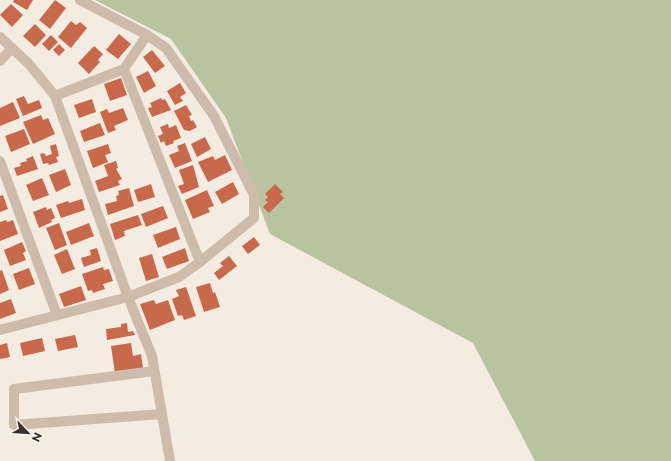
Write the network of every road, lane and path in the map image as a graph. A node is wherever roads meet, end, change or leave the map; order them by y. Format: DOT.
graph roads {
  1 [pos="80,0"];
  2 [pos="147,35"];
  3 [pos="0,37"];
  4 [pos="12,48"];
  5 [pos="0,61"];
  6 [pos="124,69"];
  7 [pos="55,96"];
  8 [pos="0,160"];
  9 [pos="200,262"];
  10 [pos="128,297"];
  11 [pos="57,315"];
  12 [pos="0,330"];
  13 [pos="154,371"];
  14 [pos="162,414"];
  15 [pos="170,461"];
  1 -- 2 [label="street"];
  2 -- 6 [label="street"];
  2 -- 9 [label="street"];
  3 -- 4 [label="street"];
  4 -- 5 [label="street"];
  4 -- 7 [label="street"];
  6 -- 7 [label="street"];
  6 -- 9 [label="street"];
  7 -- 10 [label="street"];
  8 -- 11 [label="street"];
  9 -- 10 [label="street"];
  10 -- 11 [label="street"];
  10 -- 13 [label="street"];
  11 -- 12 [label="street"];
  13 -- 14 [label="street"];
  13 -- 14 [label="street"];
  14 -- 15 [label="street"];
}
